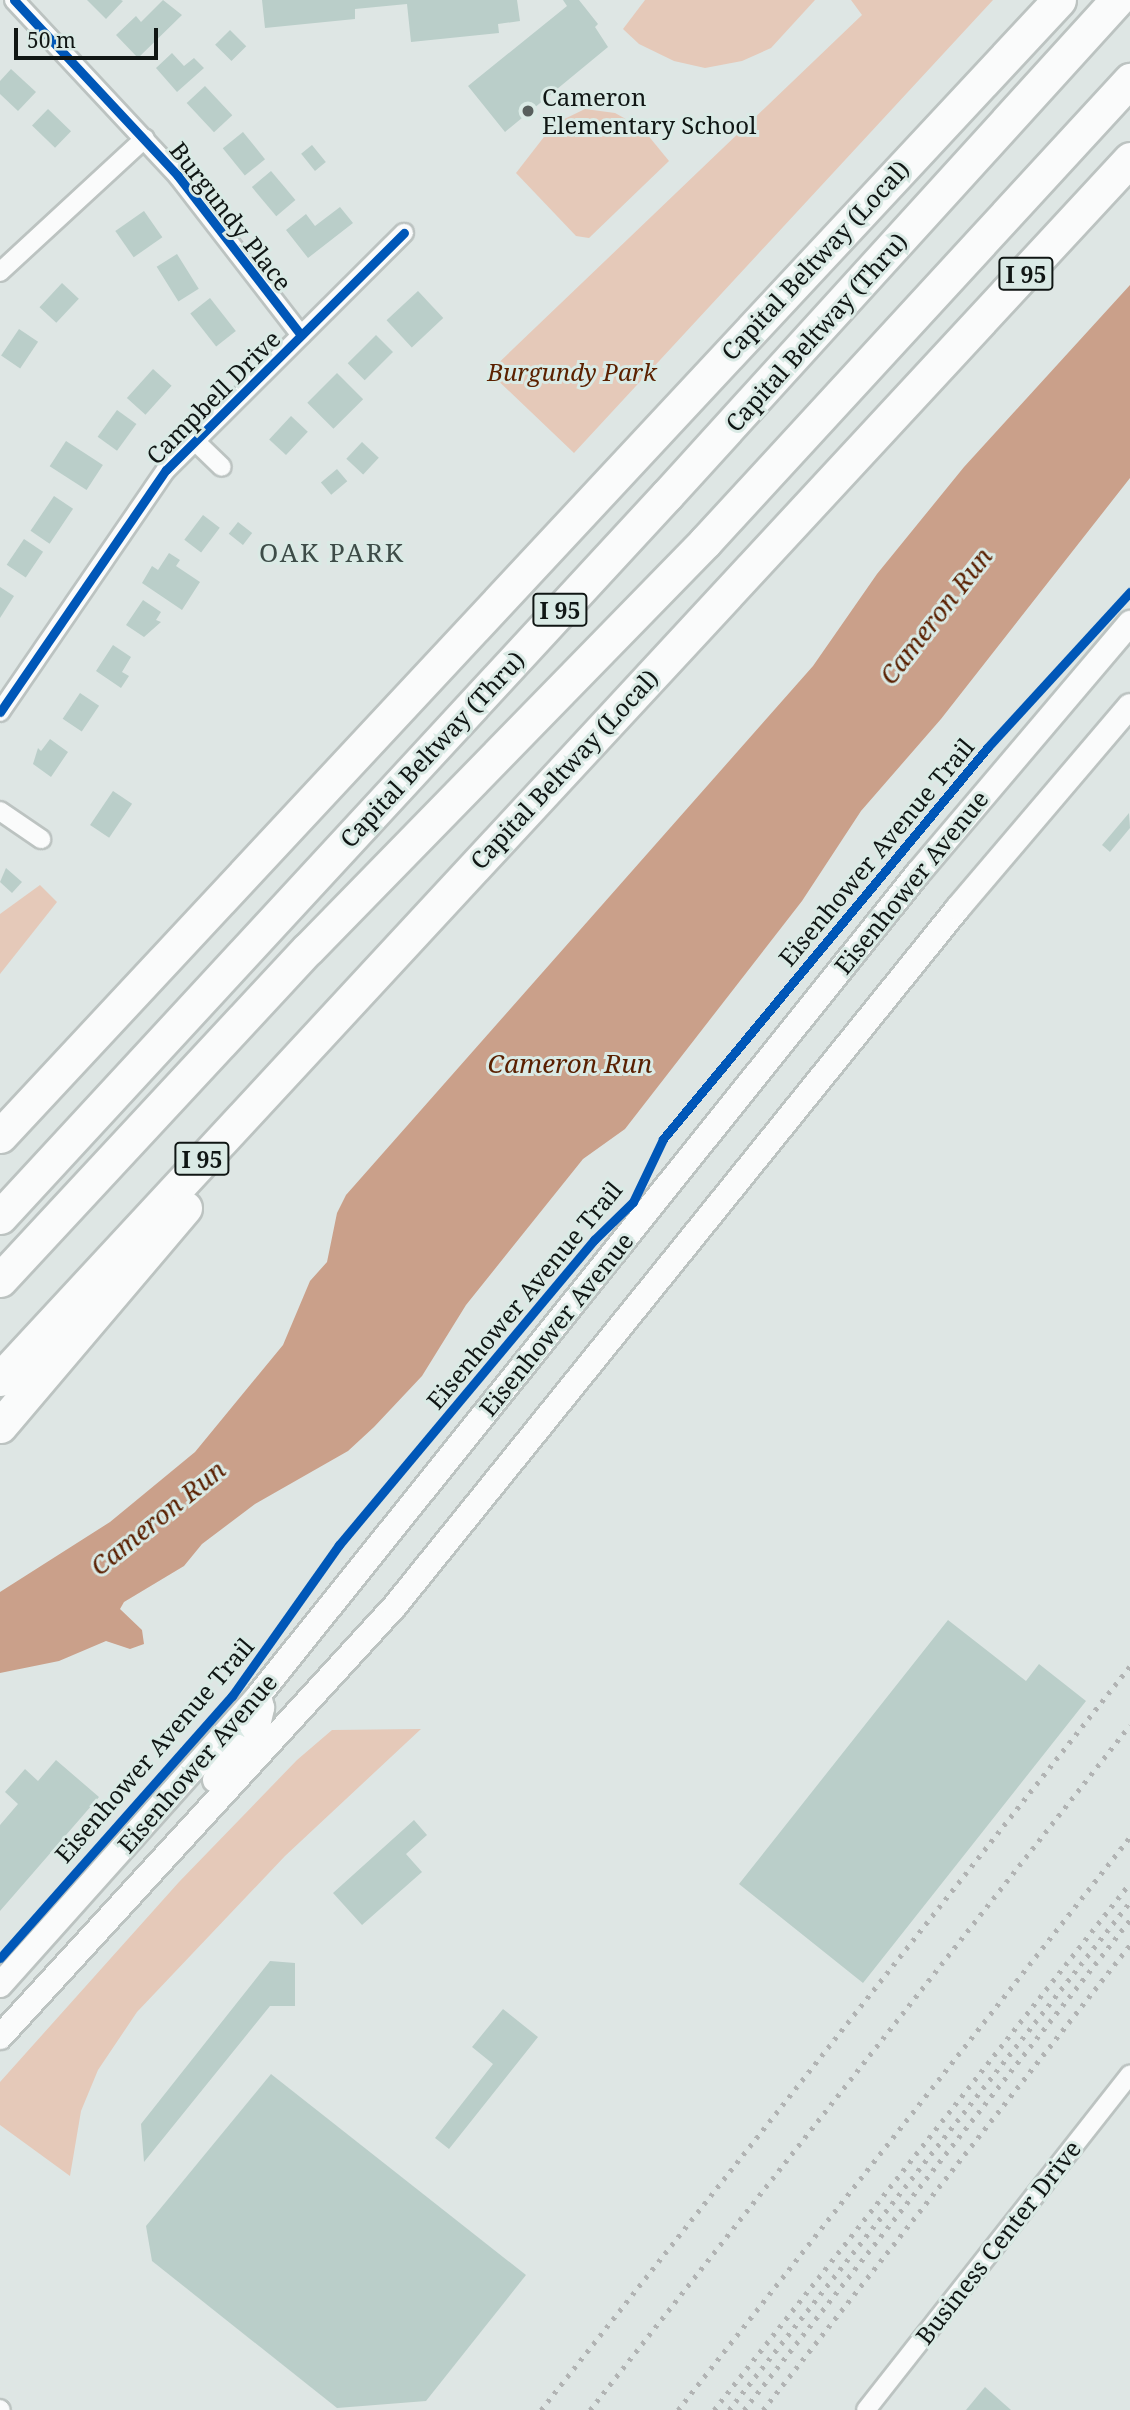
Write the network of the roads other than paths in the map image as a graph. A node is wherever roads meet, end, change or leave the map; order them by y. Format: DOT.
graph roads {
  1 [pos="14,0"];
  2 [pos="1059,0"];
  3 [pos="1117,0"];
  4 [pos="1130,80"];
  5 [pos="145,138"];
  6 [pos="1130,159"];
  7 [pos="404,233"];
  8 [pos="0,272"];
  9 [pos="301,335"];
  10 [pos="195,440"];
  11 [pos="222,467"];
  12 [pos="1130,623"];
  13 [pos="1130,706"];
  14 [pos="0,712"];
  15 [pos="0,811"];
  16 [pos="41,839"];
  17 [pos="403,940"];
  18 [pos="158,966"];
  19 [pos="0,1102"];
  20 [pos="0,1136"];
  21 [pos="0,1217"];
  22 [pos="0,1280"];
  23 [pos="0,1379"];
  24 [pos="0,1426"];
  25 [pos="259,1695"];
  26 [pos="145,1877"];
  27 [pos="0,1985"];
  28 [pos="0,2037"];
  29 [pos="1130,2074"];
  30 [pos="866,2410"];
  1 -- 5 [label="street, Burgundy Place"];
  2 -- 18 [label="highway, Capital Beltway (Local) / I 95"];
  3 -- 21 [label="highway, Capital Beltway (Thru) / I 95"];
  4 -- 22 [label="highway, Capital Beltway (Thru) / I 95"];
  5 -- 8 [label="street"];
  5 -- 9 [label="street, Burgundy Place"];
  6 -- 17 [label="highway, Capital Beltway (Local) / I 95"];
  7 -- 9 [label="street, Campbell Drive"];
  9 -- 10 [label="street, Campbell Drive"];
  10 -- 11 [label="street"];
  10 -- 14 [label="street, Campbell Drive"];
  12 -- 25 [label="main road, Eisenhower Avenue"];
  13 -- 26 [label="main road, Eisenhower Avenue"];
  15 -- 16 [label="street"];
  17 -- 23 [label="highway, Capital Beltway (Local) / I 95"];
  17 -- 24 [label="highway"];
  18 -- 19 [label="highway"];
  18 -- 20 [label="highway, Capital Beltway (Local) / I 95"];
  25 -- 26 [label="main road"];
  25 -- 27 [label="main road, Eisenhower Avenue"];
  26 -- 28 [label="main road, Eisenhower Avenue"];
  29 -- 30 [label="street, Business Center Drive"];
}
